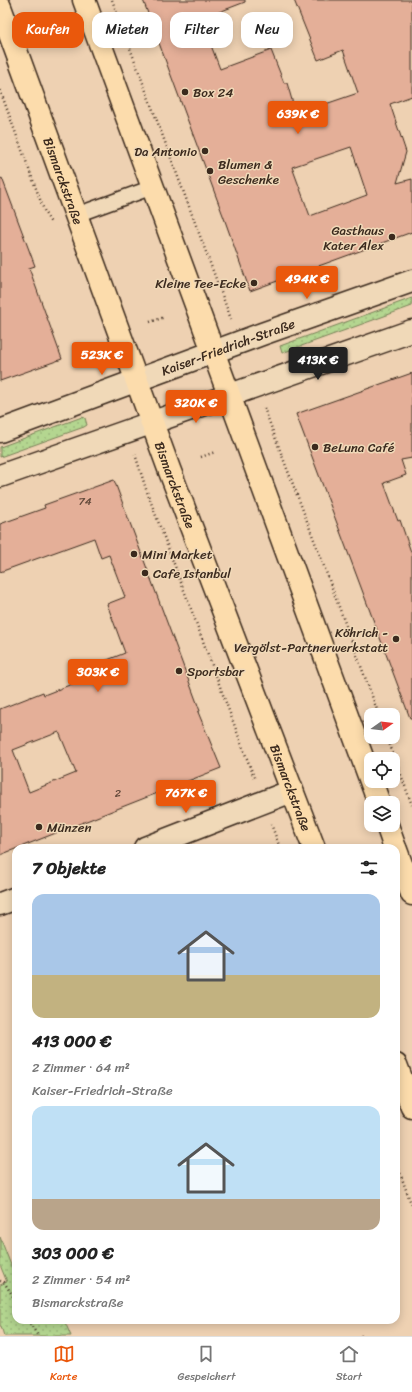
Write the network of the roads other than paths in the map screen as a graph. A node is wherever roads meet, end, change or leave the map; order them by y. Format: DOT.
graph roads {
  1 [pos="84,0"];
  2 [pos="0,6"];
  3 [pos="153,188"];
  4 [pos="76,215"];
  5 [pos="412,281"];
  6 [pos="412,331"];
  7 [pos="214,352"];
  8 [pos="137,381"];
  9 [pos="229,395"];
  10 [pos="152,422"];
  11 [pos="0,431"];
  12 [pos="0,476"];
  13 [pos="292,791"];
  14 [pos="376,796"];
  15 [pos="390,832"];
  16 [pos="155,844"];
  17 [pos="312,844"];
  18 [pos="394,844"];
  19 [pos="400,860"];
  20 [pos="412,894"];
  21 [pos="12,900"];
  22 [pos="0,904"];
  23 [pos="400,1076"];
  24 [pos="412,1107"];
  1 -- 3 [label="main road"];
  2 -- 4 [label="main road, Bismarckstraße"];
  3 -- 4 [label="lane"];
  3 -- 7 [label="main road"];
  4 -- 8 [label="main road, Bismarckstraße"];
  5 -- 7 [label="main road, Kaiser-Friedrich-Straße"];
  6 -- 9 [label="main road"];
  7 -- 8 [label="main road, Kaiser-Friedrich-Straße"];
  7 -- 9 [label="main road"];
  8 -- 10 [label="main road, Bismarckstraße"];
  8 -- 11 [label="main road, Kaiser-Friedrich-Straße"];
  9 -- 10 [label="main road"];
  9 -- 14 [label="main road"];
  10 -- 12 [label="main road"];
  10 -- 13 [label="main road, Bismarckstraße"];
  13 -- 16 [label="main road"];
  13 -- 17 [label="main road, Bismarckstraße"];
  15 -- 18 [label="main road"];
  19 -- 20 [label="main road"];
  21 -- 22 [label="main road"];
  23 -- 24 [label="main road"];
}
